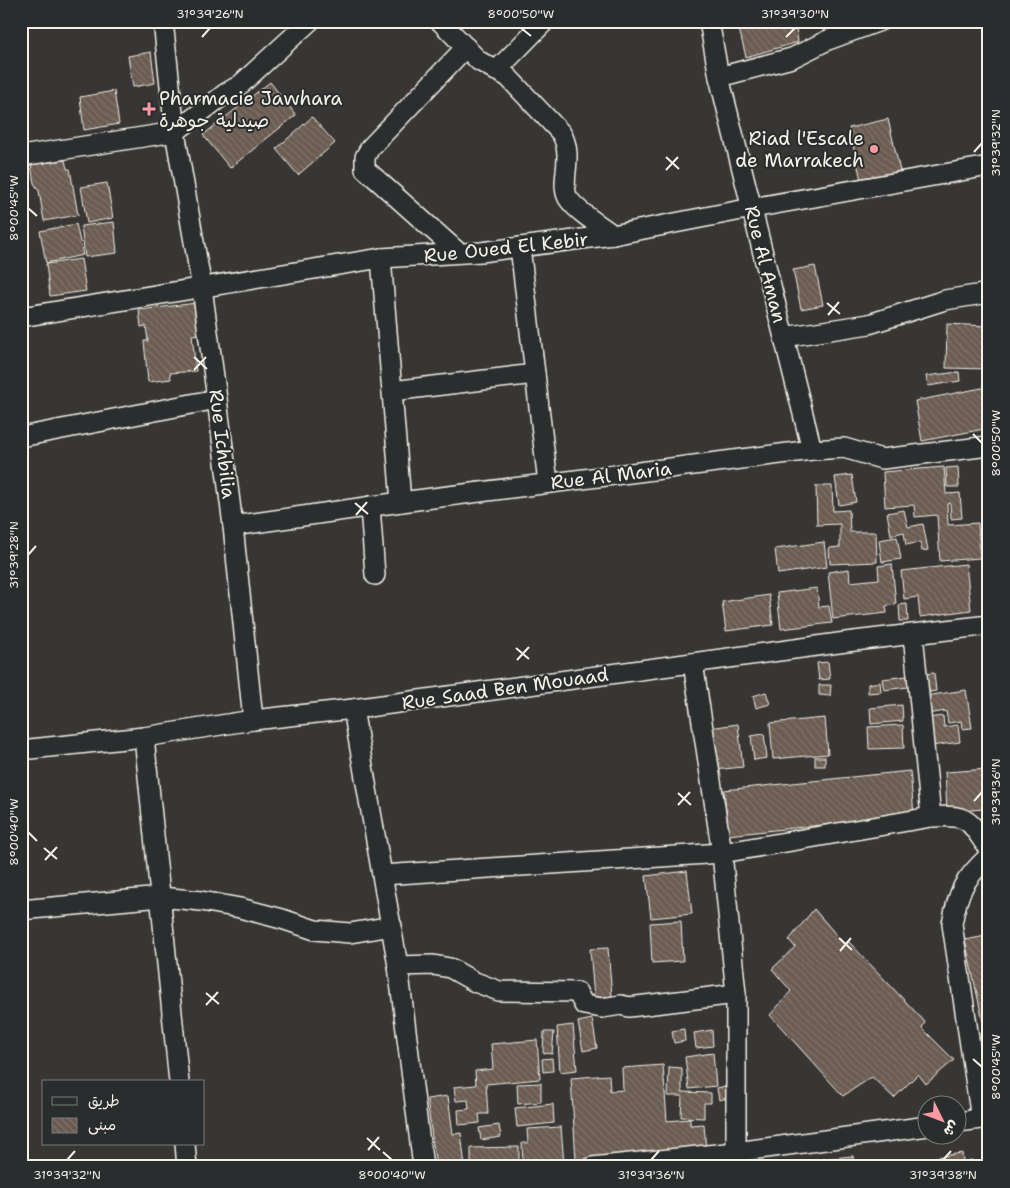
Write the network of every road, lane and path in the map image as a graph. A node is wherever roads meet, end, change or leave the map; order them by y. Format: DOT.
graph roads {
  1 [pos="163,21"];
  2 [pos="310,21"];
  3 [pos="440,21"];
  4 [pos="545,21"];
  5 [pos="709,21"];
  6 [pos="880,21"];
  7 [pos="466,47"];
  8 [pos="496,70"];
  9 [pos="720,77"];
  10 [pos="175,132"];
  11 [pos="21,156"];
  12 [pos="989,166"];
  13 [pos="752,208"];
  14 [pos="613,235"];
  15 [pos="520,246"];
  16 [pos="459,253"];
  17 [pos="381,258"];
  18 [pos="202,288"];
  19 [pos="989,294"];
  20 [pos="21,317"];
  21 [pos="784,337"];
  22 [pos="535,374"];
  23 [pos="392,391"];
  24 [pos="217,399"];
  25 [pos="21,436"];
  26 [pos="989,446"];
  27 [pos="812,450"];
  28 [pos="548,483"];
  29 [pos="401,502"];
  30 [pos="370,506"];
  31 [pos="233,526"];
  32 [pos="375,575"];
  33 [pos="989,625"];
  34 [pos="913,634"];
  35 [pos="693,663"];
  36 [pos="353,709"];
  37 [pos="253,720"];
  38 [pos="144,737"];
  39 [pos="21,750"];
  40 [pos="931,817"];
  41 [pos="989,850"];
  42 [pos="722,853"];
  43 [pos="989,856"];
  44 [pos="382,875"];
  45 [pos="161,897"];
  46 [pos="21,910"];
  47 [pos="392,926"];
  48 [pos="398,966"];
  49 [pos="736,994"];
  50 [pos="179,1080"];
  51 [pos="985,1119"];
  52 [pos="968,1121"];
  53 [pos="918,1128"];
  54 [pos="185,1146"];
  55 [pos="736,1159"];
  56 [pos="187,1167"];
  57 [pos="423,1167"];
  58 [pos="592,1167"];
  1 -- 10 [label="street, Rue Ichbilia"];
  2 -- 10 [label="street"];
  3 -- 7 [label="street"];
  4 -- 8 [label="street"];
  5 -- 9 [label="street, Rue Al Aman"];
  6 -- 9 [label="street"];
  7 -- 8 [label="street"];
  7 -- 16 [label="street"];
  8 -- 14 [label="street"];
  9 -- 13 [label="street, Rue Al Aman"];
  10 -- 11 [label="street"];
  10 -- 18 [label="street, Rue Ichbilia"];
  12 -- 13 [label="street, Rue Oued El Kebir"];
  13 -- 14 [label="street, Rue Oued El Kebir"];
  13 -- 21 [label="street, Rue Al Aman"];
  14 -- 15 [label="street, Rue Oued El Kebir"];
  15 -- 16 [label="street, Rue Oued El Kebir"];
  15 -- 22 [label="street"];
  16 -- 17 [label="street, Rue Oued El Kebir"];
  17 -- 18 [label="street, Rue Oued El Kebir"];
  17 -- 23 [label="street"];
  18 -- 20 [label="street, Rue Oued El Kebir"];
  18 -- 24 [label="street, Rue Ichbilia"];
  19 -- 21 [label="street"];
  21 -- 27 [label="street, Rue Al Aman"];
  22 -- 23 [label="street"];
  22 -- 28 [label="street"];
  23 -- 29 [label="street"];
  24 -- 25 [label="street"];
  24 -- 31 [label="street, Rue Ichbilia"];
  26 -- 27 [label="street, Rue Al Maria"];
  27 -- 28 [label="street, Rue Al Maria"];
  28 -- 29 [label="street, Rue Al Maria"];
  29 -- 30 [label="street, Rue Al Maria"];
  30 -- 31 [label="street, Rue Al Maria"];
  30 -- 32 [label="street"];
  31 -- 37 [label="street, Rue Ichbilia"];
  33 -- 34 [label="street, Rue Saad Ben Mouaad"];
  34 -- 35 [label="street, Rue Saad Ben Mouaad"];
  34 -- 40 [label="street"];
  35 -- 36 [label="street, Rue Saad Ben Mouaad"];
  35 -- 42 [label="street"];
  36 -- 37 [label="street, Rue Saad Ben Mouaad"];
  36 -- 44 [label="street"];
  37 -- 38 [label="street, Rue Saad Ben Mouaad"];
  38 -- 39 [label="street, Rue Saad Ben Mouaad"];
  38 -- 45 [label="street"];
  40 -- 41 [label="street"];
  40 -- 42 [label="street"];
  42 -- 44 [label="street"];
  42 -- 49 [label="street"];
  43 -- 51 [label="street"];
  44 -- 47 [label="street"];
  45 -- 46 [label="street"];
  45 -- 47 [label="street"];
  45 -- 50 [label="street"];
  47 -- 48 [label="street"];
  48 -- 49 [label="street"];
  48 -- 57 [label="street"];
  49 -- 55 [label="street"];
  51 -- 52 [label="street"];
  53 -- 55 [label="street"];
  54 -- 56 [label="street"];
  55 -- 58 [label="street"];
}
